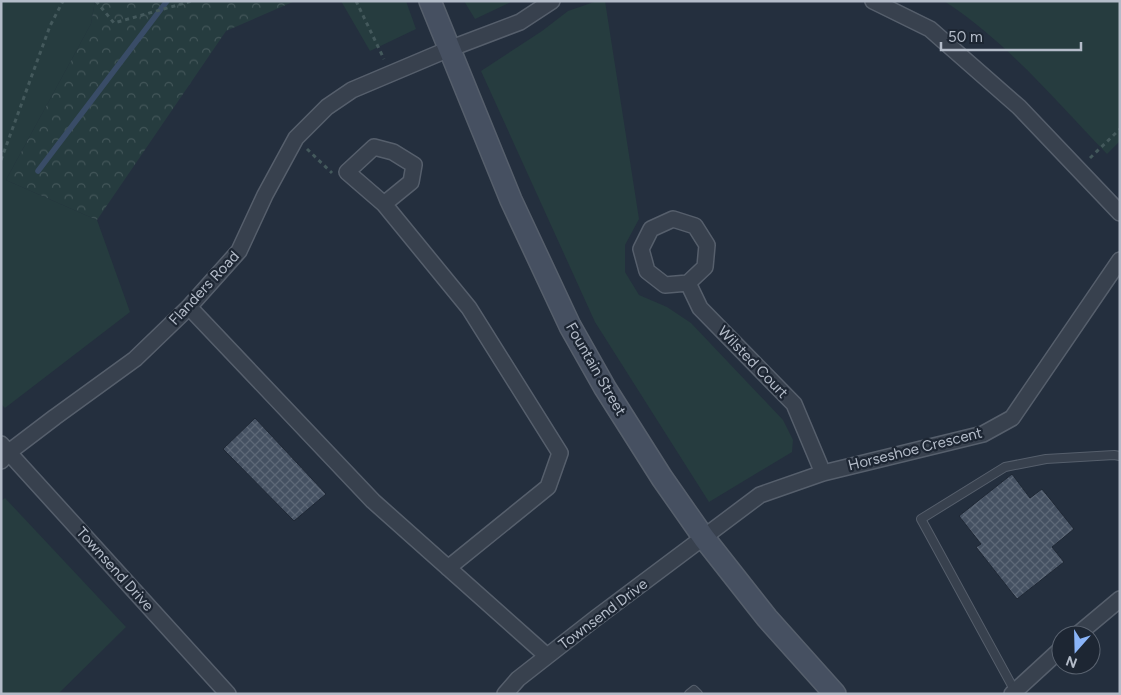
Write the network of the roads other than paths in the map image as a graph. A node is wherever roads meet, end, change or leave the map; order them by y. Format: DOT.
graph roads {
  1 [pos="430,1"];
  2 [pos="552,1"];
  3 [pos="872,1"];
  4 [pos="449,50"];
  5 [pos="384,204"];
  6 [pos="1120,213"];
  7 [pos="1120,260"];
  8 [pos="688,283"];
  9 [pos="189,307"];
  10 [pos="4,452"];
  11 [pos="1120,456"];
  12 [pos="823,473"];
  13 [pos="704,538"];
  14 [pos="448,568"];
  15 [pos="1120,599"];
  16 [pos="1089,625"];
  17 [pos="547,656"];
  18 [pos="1051,658"];
  19 [pos="1014,693"];
  20 [pos="228,694"];
  21 [pos="505,694"];
  22 [pos="689,694"];
  23 [pos="698,694"];
  24 [pos="834,694"];
  1 -- 4 [label="main road, Fountain Street"];
  2 -- 4 [label="street"];
  3 -- 6 [label="street"];
  4 -- 9 [label="street, Flanders Road"];
  4 -- 13 [label="main road, Fountain Street"];
  5 -- 5 [label="street"];
  5 -- 14 [label="street"];
  7 -- 12 [label="street, Horseshoe Crescent"];
  8 -- 8 [label="street"];
  8 -- 12 [label="street, Wilsted Court"];
  9 -- 10 [label="street, Flanders Road"];
  9 -- 14 [label="street"];
  10 -- 20 [label="street, Townsend Drive"];
  11 -- 19 [label="lane"];
  12 -- 13 [label="street, Horseshoe Crescent"];
  13 -- 17 [label="street, Townsend Drive"];
  13 -- 24 [label="main road, Fountain Street"];
  14 -- 17 [label="street"];
  15 -- 16 [label="street"];
  17 -- 21 [label="street, Townsend Drive"];
  18 -- 19 [label="street"];
  22 -- 23 [label="lane"];
}
